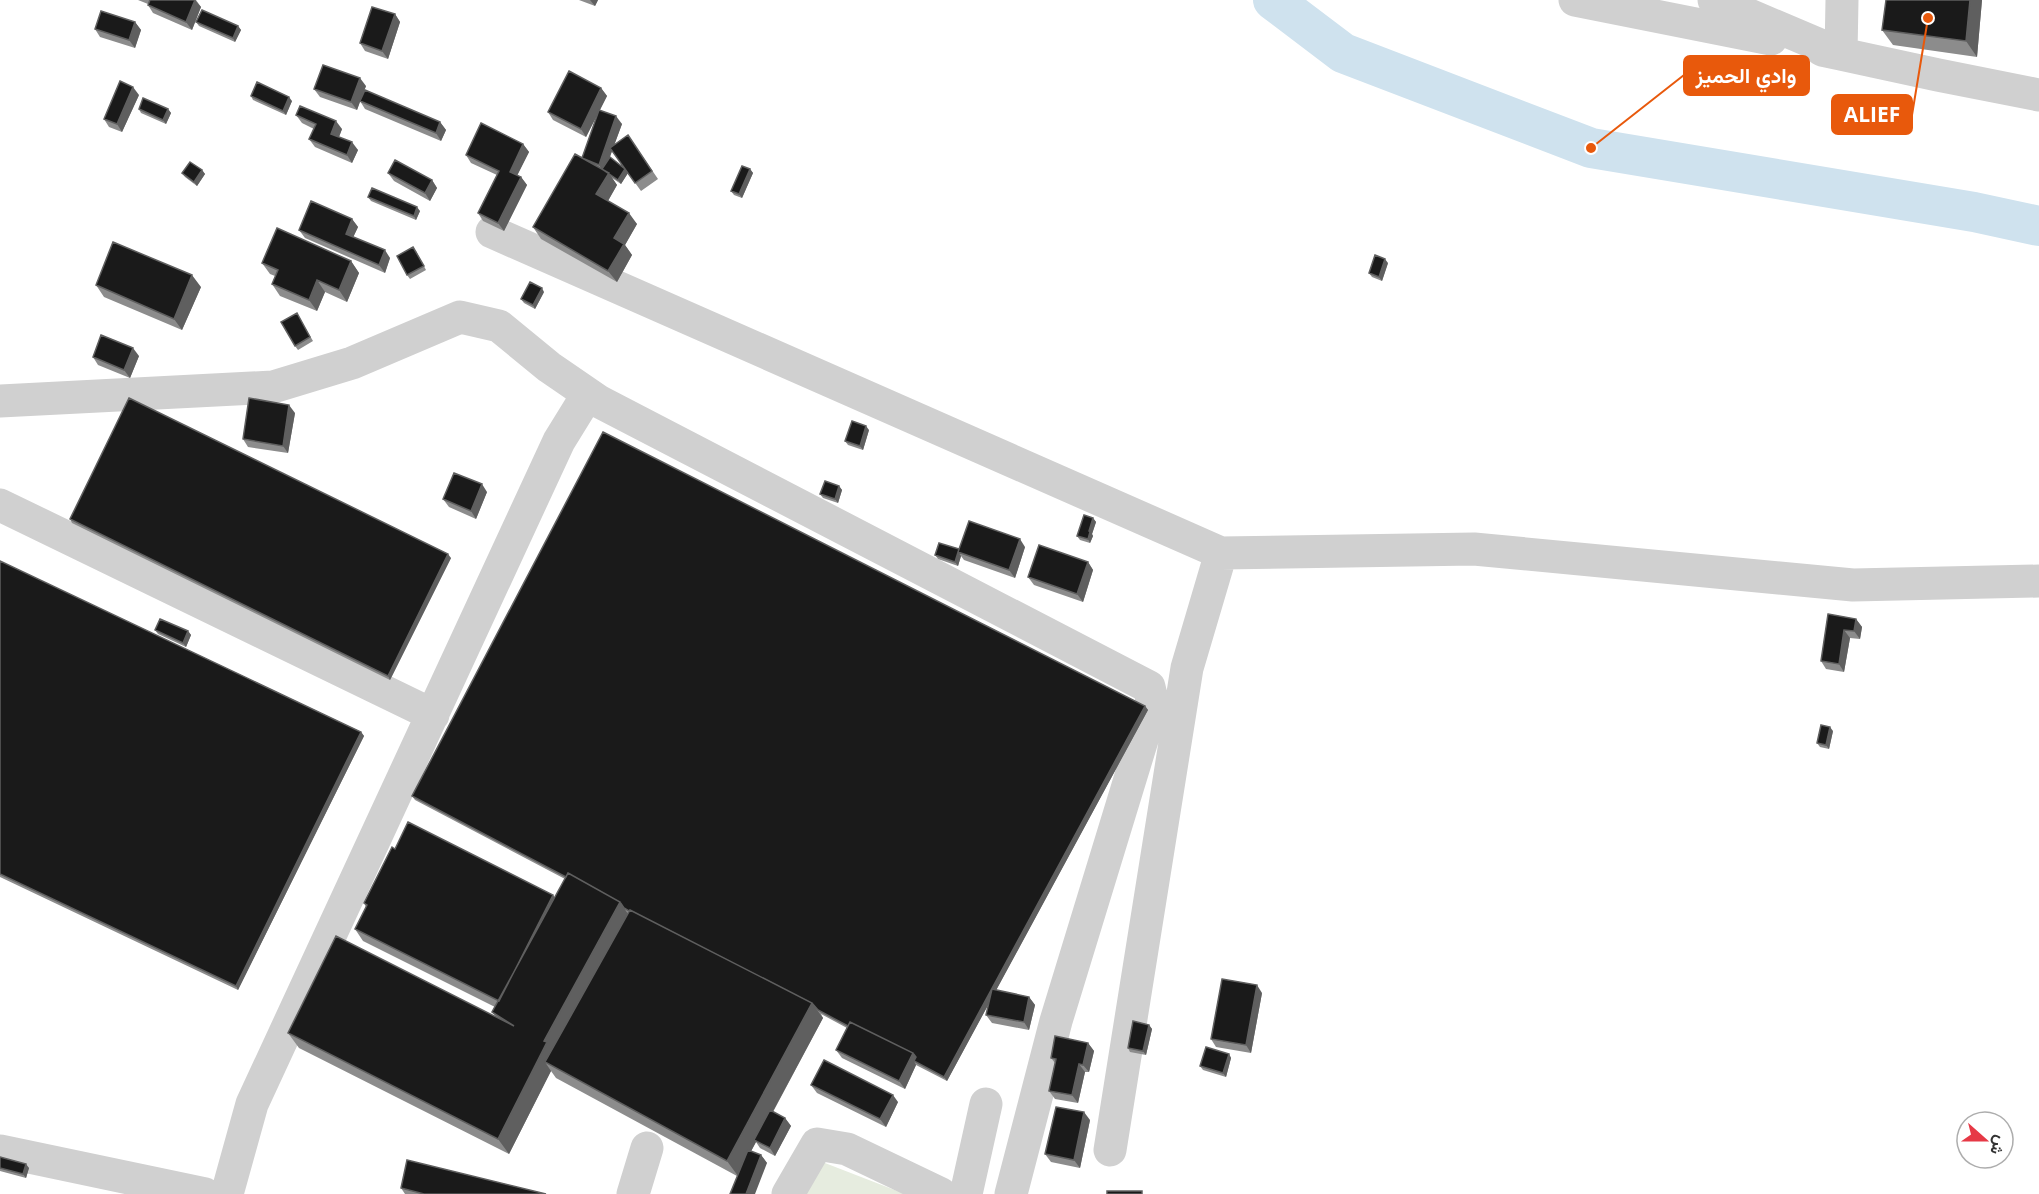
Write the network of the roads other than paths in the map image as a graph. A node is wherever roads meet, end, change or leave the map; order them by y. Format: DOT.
graph roads {
  1 [pos="1575,0"];
  2 [pos="1714,0"];
  3 [pos="1842,0"];
  4 [pos="1841,54"];
  5 [pos="2039,95"];
  6 [pos="492,232"];
  7 [pos="588,394"];
  8 [pos="0,401"];
  9 [pos="0,505"];
  10 [pos="1221,553"];
  11 [pos="2039,581"];
  12 [pos="433,715"];
  13 [pos="986,1104"];
  14 [pos="647,1148"];
  15 [pos="1110,1150"];
  16 [pos="0,1151"];
  17 [pos="205,1194"];
  18 [pos="227,1194"];
  19 [pos="633,1194"];
  20 [pos="788,1194"];
  21 [pos="941,1194"];
  22 [pos="966,1194"];
  23 [pos="1011,1194"];
  1 -- 4 [label="street"];
  2 -- 4 [label="street"];
  3 -- 4 [label="street"];
  4 -- 5 [label="street"];
  6 -- 10 [label="street"];
  7 -- 8 [label="street"];
  7 -- 12 [label="street"];
  7 -- 23 [label="street"];
  9 -- 12 [label="street"];
  10 -- 11 [label="street"];
  10 -- 15 [label="street"];
  12 -- 18 [label="street"];
  13 -- 22 [label="street"];
  14 -- 19 [label="street"];
  16 -- 17 [label="street"];
  20 -- 21 [label="street"];
}
